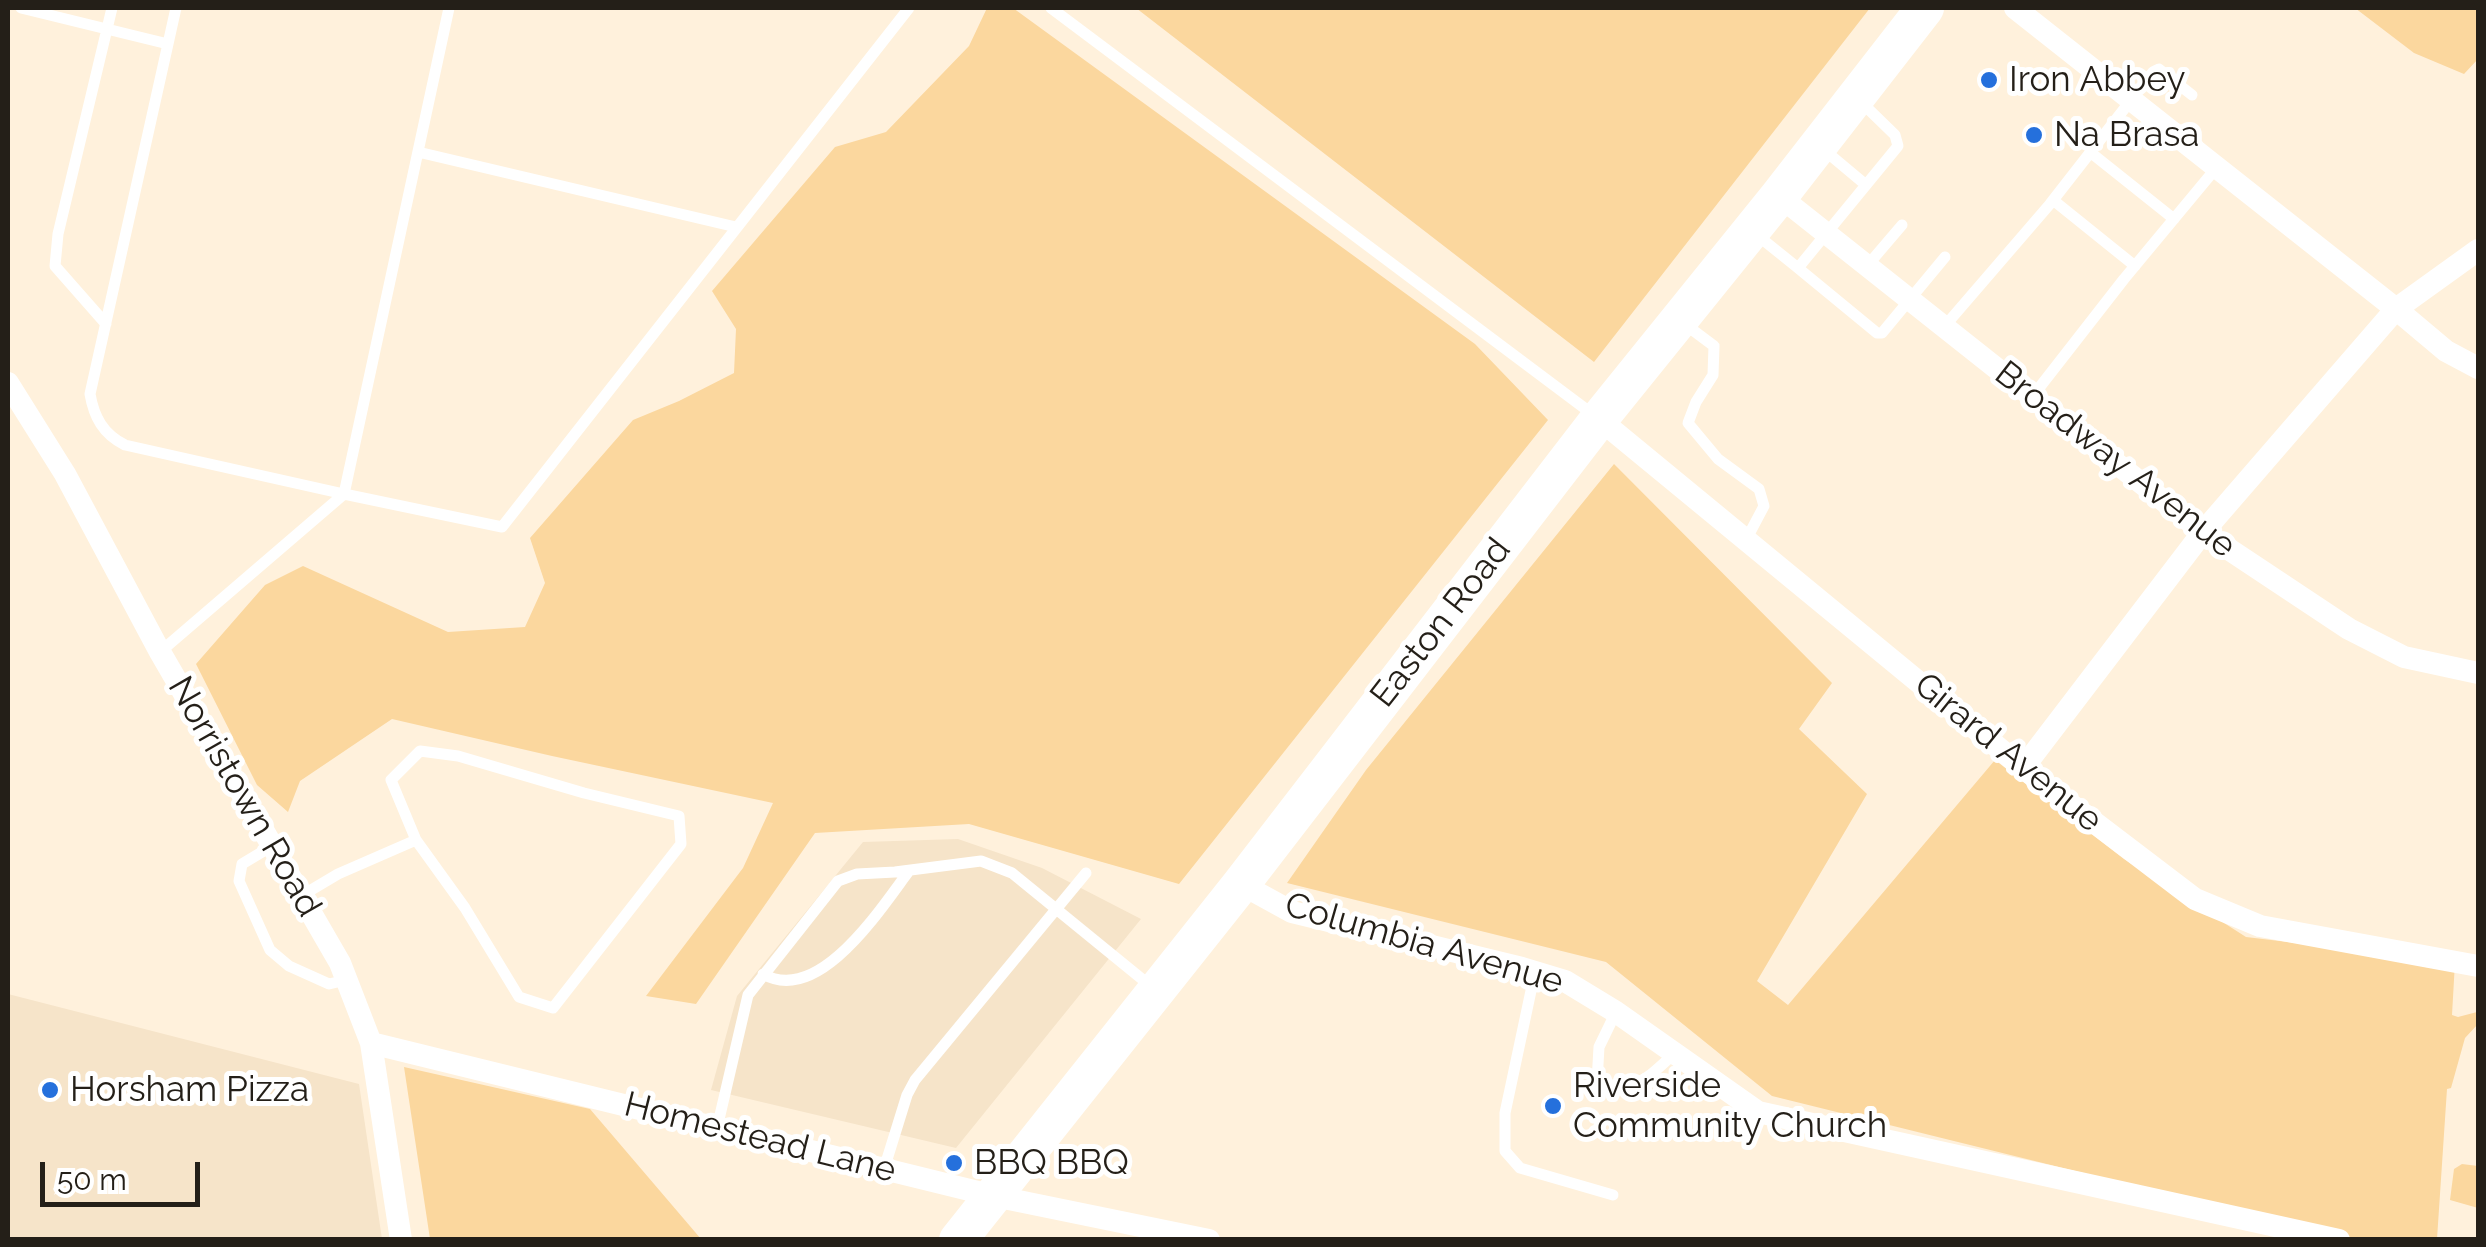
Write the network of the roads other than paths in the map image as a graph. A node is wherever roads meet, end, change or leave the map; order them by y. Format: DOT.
graph roads {
  1 [pos="21,8"];
  2 [pos="112,8"];
  3 [pos="176,8"];
  4 [pos="449,8"];
  5 [pos="888,8"];
  6 [pos="909,8"];
  7 [pos="1051,8"];
  8 [pos="1925,8"];
  9 [pos="2015,8"];
  10 [pos="897,23"];
  11 [pos="108,29"];
  12 [pos="168,44"];
  13 [pos="2192,95"];
  14 [pos="1856,97"];
  15 [pos="2132,100"];
  16 [pos="1818,145"];
  17 [pos="418,152"];
  18 [pos="2090,152"];
  19 [pos="2217,167"];
  20 [pos="1866,185"];
  21 [pos="1778,196"];
  22 [pos="2053,200"];
  23 [pos="2174,219"];
  24 [pos="1902,225"];
  25 [pos="736,226"];
  26 [pos="1751,230"];
  27 [pos="1826,234"];
  28 [pos="2478,250"];
  29 [pos="1945,257"];
  30 [pos="1867,266"];
  31 [pos="2135,266"];
  32 [pos="1798,268"];
  33 [pos="1910,300"];
  34 [pos="2396,309"];
  35 [pos="1679,319"];
  36 [pos="106,324"];
  37 [pos="1944,327"];
  38 [pos="2478,368"];
  39 [pos="8,383"];
  40 [pos="2032,397"];
  41 [pos="1598,419"];
  42 [pos="344,494"];
  43 [pos="2203,532"];
  44 [pos="1746,540"];
  45 [pos="160,652"];
  46 [pos="2478,673"];
  47 [pos="2023,768"];
  48 [pos="416,840"];
  49 [pos="272,846"];
  50 [pos="909,870"];
  51 [pos="1086,873"];
  52 [pos="1241,884"];
  53 [pos="301,896"];
  54 [pos="1056,909"];
  55 [pos="2478,966"];
  56 [pos="1535,972"];
  57 [pos="763,974"];
  58 [pos="347,980"];
  59 [pos="1156,991"];
  60 [pos="1616,1012"];
  61 [pos="371,1043"];
  62 [pos="1675,1053"];
  63 [pos="717,1128"];
  64 [pos="884,1169"];
  65 [pos="994,1196"];
  66 [pos="1613,1196"];
  67 [pos="401,1240"];
  68 [pos="958,1240"];
  69 [pos="1210,1240"];
  70 [pos="2339,1240"];
  1 -- 11 [label="lane"];
  2 -- 11 [label="lane"];
  3 -- 12 [label="lane"];
  4 -- 17 [label="lane"];
  5 -- 10 [label="lane"];
  6 -- 10 [label="lane"];
  7 -- 41 [label="lane"];
  8 -- 14 [label="highway, Easton Road"];
  9 -- 15 [label="street"];
  10 -- 25 [label="lane"];
  11 -- 12 [label="lane"];
  11 -- 36 [label="lane"];
  12 -- 36 [label="lane"];
  13 -- 15 [label="lane"];
  14 -- 16 [label="highway, Easton Road"];
  14 -- 20 [label="lane"];
  15 -- 18 [label="lane"];
  15 -- 19 [label="street"];
  16 -- 20 [label="lane"];
  16 -- 21 [label="highway, Easton Road"];
  17 -- 25 [label="lane"];
  17 -- 42 [label="lane"];
  18 -- 22 [label="lane"];
  18 -- 23 [label="lane"];
  19 -- 23 [label="lane"];
  19 -- 34 [label="street"];
  20 -- 27 [label="lane"];
  21 -- 26 [label="highway, Easton Road"];
  21 -- 27 [label="street, Broadway Avenue"];
  22 -- 31 [label="lane"];
  22 -- 37 [label="lane"];
  23 -- 31 [label="lane"];
  24 -- 30 [label="lane"];
  25 -- 42 [label="lane"];
  26 -- 32 [label="lane"];
  26 -- 35 [label="highway, Easton Road"];
  27 -- 30 [label="street, Broadway Avenue"];
  27 -- 32 [label="lane"];
  28 -- 34 [label="street"];
  29 -- 33 [label="lane"];
  30 -- 33 [label="street, Broadway Avenue"];
  31 -- 40 [label="lane"];
  32 -- 33 [label="lane"];
  33 -- 37 [label="street, Broadway Avenue"];
  34 -- 38 [label="street"];
  34 -- 43 [label="street"];
  35 -- 41 [label="highway, Easton Road"];
  35 -- 44 [label="lane"];
  36 -- 42 [label="lane"];
  37 -- 40 [label="street, Broadway Avenue"];
  39 -- 45 [label="street, Norristown Road"];
  40 -- 43 [label="street, Broadway Avenue"];
  41 -- 44 [label="street, Girard Avenue"];
  41 -- 52 [label="highway, Easton Road"];
  42 -- 45 [label="lane"];
  43 -- 46 [label="street, Broadway Avenue"];
  43 -- 47 [label="street"];
  44 -- 47 [label="street, Girard Avenue"];
  45 -- 49 [label="street, Norristown Road"];
  47 -- 55 [label="street, Girard Avenue"];
  48 -- 48 [label="lane"];
  48 -- 53 [label="lane"];
  49 -- 53 [label="street, Norristown Road"];
  49 -- 58 [label="lane"];
  50 -- 54 [label="lane"];
  50 -- 57 [label="lane"];
  50 -- 57 [label="lane"];
  51 -- 54 [label="lane"];
  52 -- 56 [label="street, Columbia Avenue"];
  52 -- 59 [label="highway, Easton Road"];
  53 -- 58 [label="street, Norristown Road"];
  54 -- 59 [label="lane"];
  54 -- 64 [label="lane"];
  56 -- 60 [label="street, Columbia Avenue"];
  56 -- 66 [label="lane"];
  57 -- 63 [label="lane"];
  58 -- 61 [label="street, Norristown Road"];
  59 -- 65 [label="highway, Easton Road"];
  60 -- 62 [label="street, Columbia Avenue"];
  60 -- 62 [label="lane"];
  61 -- 63 [label="street, Homestead Lane"];
  61 -- 67 [label="street, Norristown Road"];
  62 -- 70 [label="street, Columbia Avenue"];
  63 -- 64 [label="street, Homestead Lane"];
  64 -- 65 [label="street, Homestead Lane"];
  65 -- 68 [label="highway, Easton Road"];
  65 -- 69 [label="street, Homestead Lane"];
}
